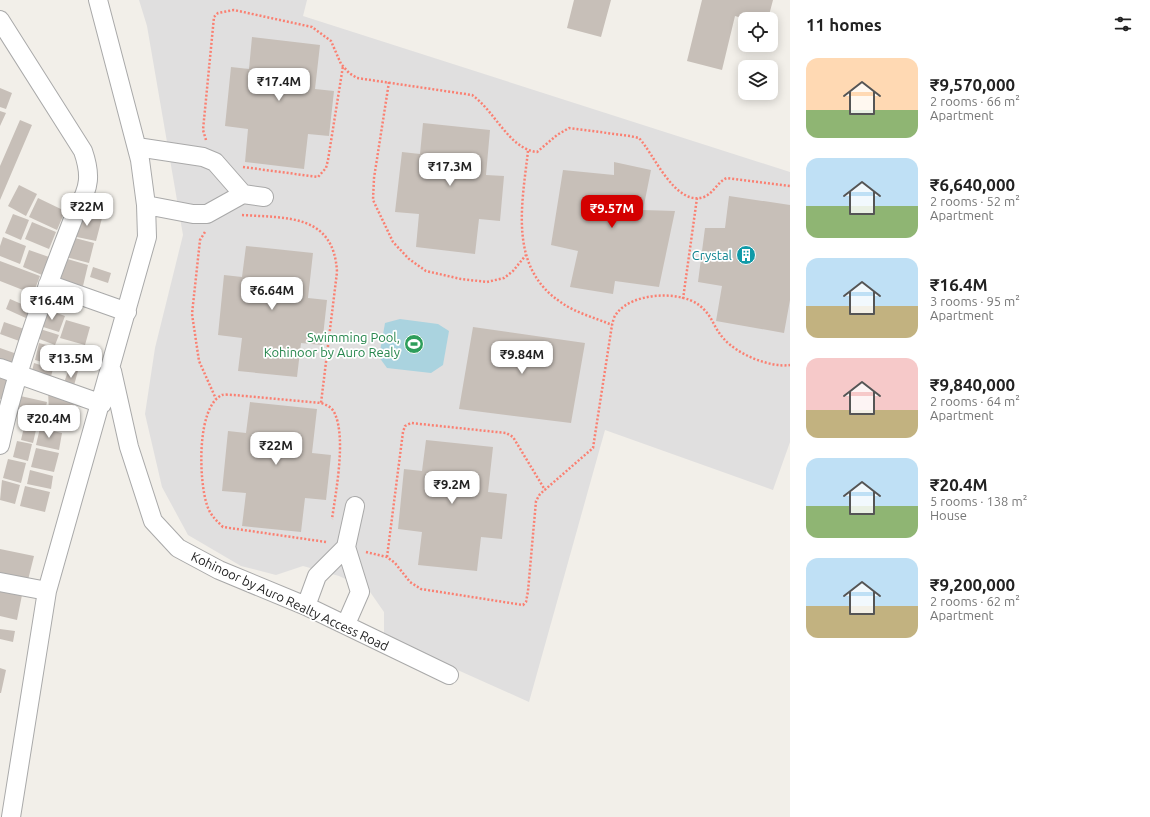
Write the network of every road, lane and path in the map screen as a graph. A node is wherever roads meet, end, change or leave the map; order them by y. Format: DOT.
graph roads {
  1 [pos="98,0"];
  2 [pos="0,20"];
  3 [pos="343,66"];
  4 [pos="389,82"];
  5 [pos="210,146"];
  6 [pos="137,147"];
  7 [pos="528,151"];
  8 [pos="239,166"];
  9 [pos="790,186"];
  10 [pos="243,194"];
  11 [pos="264,197"];
  12 [pos="698,198"];
  13 [pos="146,205"];
  14 [pos="240,215"];
  15 [pos="206,231"];
  16 [pos="526,255"];
  17 [pos="48,284"];
  18 [pos="683,299"];
  19 [pos="127,312"];
  20 [pos="612,325"];
  21 [pos="790,365"];
  22 [pos="0,368"];
  23 [pos="111,368"];
  24 [pos="17,374"];
  25 [pos="216,399"];
  26 [pos="321,403"];
  27 [pos="102,404"];
  28 [pos="0,445"];
  29 [pos="545,490"];
  30 [pos="355,506"];
  31 [pos="332,521"];
  32 [pos="346,548"];
  33 [pos="387,557"];
  34 [pos="0,582"];
  35 [pos="47,591"];
  36 [pos="306,606"];
  37 [pos="346,624"];
  38 [pos="449,675"];
  39 [pos="8,786"];
  40 [pos="11,817"];
  1 -- 6 [label="street"];
  2 -- 17 [label="street"];
  3 -- 4 [label="path"];
  3 -- 5 [label="path"];
  3 -- 8 [label="path"];
  4 -- 7 [label="path"];
  4 -- 16 [label="path"];
  6 -- 10 [label="street"];
  6 -- 13 [label="street"];
  7 -- 12 [label="path"];
  7 -- 16 [label="path"];
  9 -- 12 [label="path"];
  10 -- 11 [label="street"];
  10 -- 13 [label="street"];
  12 -- 18 [label="path"];
  13 -- 19 [label="street"];
  14 -- 26 [label="path"];
  15 -- 25 [label="path"];
  16 -- 20 [label="path"];
  17 -- 19 [label="street"];
  17 -- 24 [label="street"];
  18 -- 20 [label="path"];
  18 -- 21 [label="path"];
  19 -- 23 [label="street"];
  20 -- 29 [label="path"];
  22 -- 24 [label="street"];
  23 -- 27 [label="street"];
  23 -- 36 [label="street, Kohinoor by Auro Realty Access Road"];
  24 -- 27 [label="street"];
  24 -- 28 [label="street"];
  25 -- 26 [label="path"];
  25 -- 32 [label="path"];
  26 -- 31 [label="path"];
  27 -- 35 [label="street"];
  29 -- 33 [label="path"];
  29 -- 33 [label="path"];
  30 -- 32 [label="street"];
  32 -- 33 [label="path"];
  32 -- 36 [label="street"];
  32 -- 37 [label="street"];
  34 -- 35 [label="street"];
  35 -- 39 [label="street"];
  36 -- 37 [label="street, Kohinoor by Auro Realty Access Road"];
  37 -- 38 [label="street, Kohinoor by Auro Realty Access Road"];
  39 -- 40 [label="street"];
}
